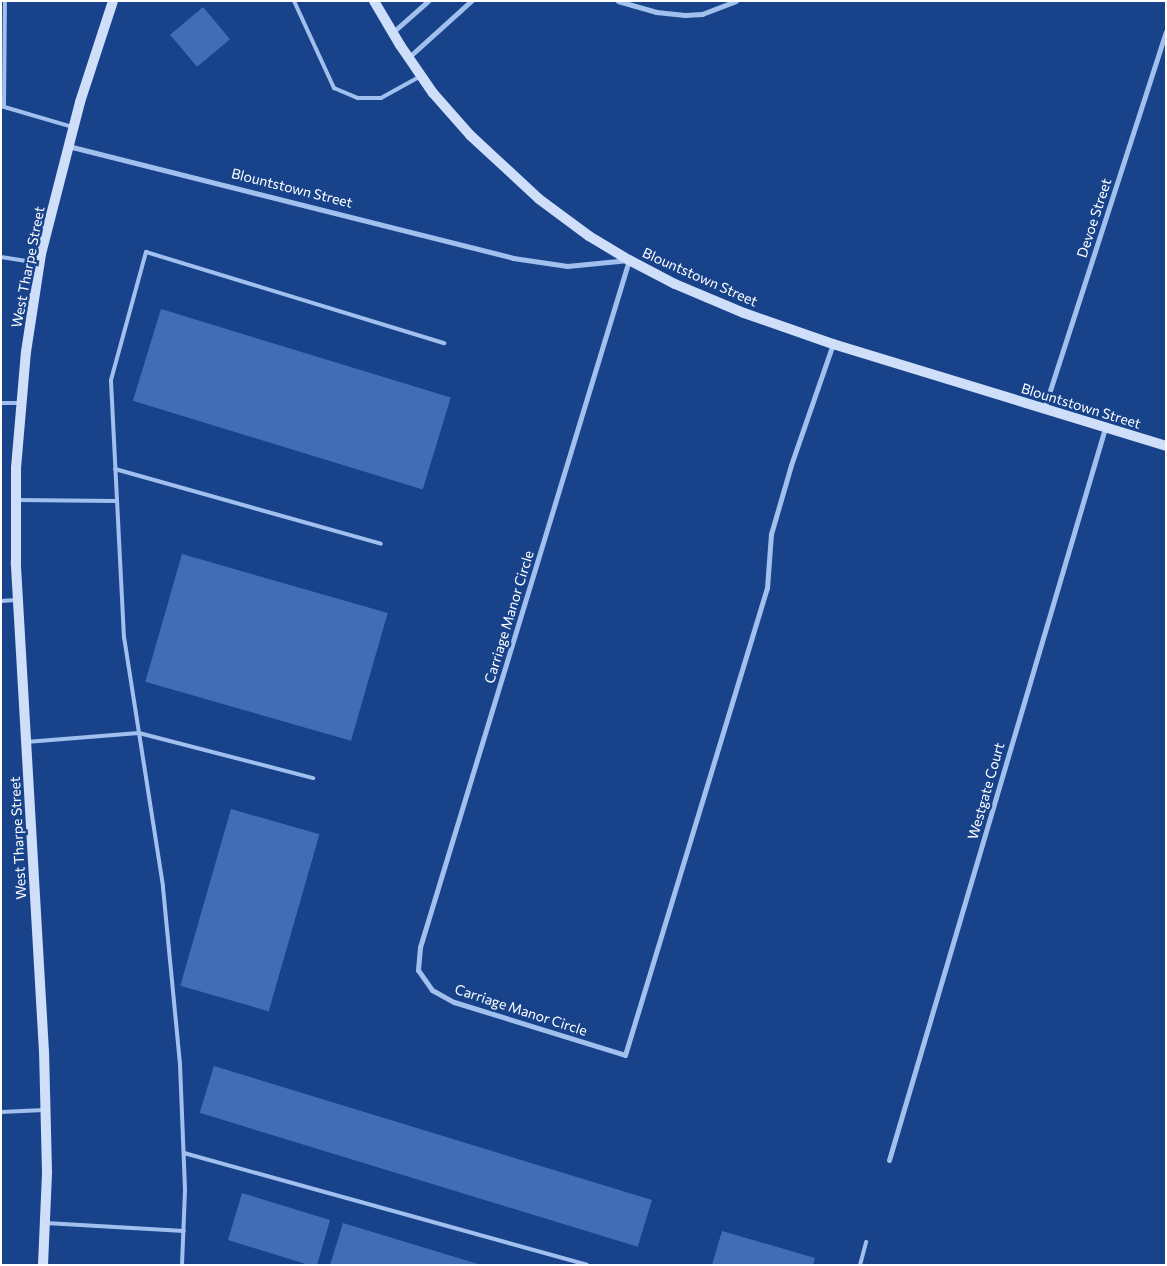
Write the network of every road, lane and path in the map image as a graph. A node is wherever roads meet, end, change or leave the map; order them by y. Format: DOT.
graph roads {
  1 [pos="6,1"];
  2 [pos="113,1"];
  3 [pos="294,1"];
  4 [pos="374,1"];
  5 [pos="428,1"];
  6 [pos="471,1"];
  7 [pos="618,1"];
  8 [pos="736,1"];
  9 [pos="392,32"];
  10 [pos="1166,32"];
  11 [pos="408,58"];
  12 [pos="421,76"];
  13 [pos="3,106"];
  14 [pos="73,127"];
  15 [pos="68,146"];
  16 [pos="1,257"];
  17 [pos="629,260"];
  18 [pos="40,264"];
  19 [pos="444,343"];
  20 [pos="833,344"];
  21 [pos="1,403"];
  22 [pos="21,404"];
  23 [pos="1044,409"];
  24 [pos="1105,428"];
  25 [pos="1166,446"];
  26 [pos="115,470"];
  27 [pos="16,500"];
  28 [pos="117,501"];
  29 [pos="381,544"];
  30 [pos="18,600"];
  31 [pos="1,601"];
  32 [pos="139,734"];
  33 [pos="26,742"];
  34 [pos="313,778"];
  35 [pos="46,1110"];
  36 [pos="1,1112"];
  37 [pos="184,1152"];
  38 [pos="889,1160"];
  39 [pos="45,1223"];
  40 [pos="184,1231"];
  41 [pos="866,1242"];
  42 [pos="182,1264"];
  43 [pos="43,1265"];
  44 [pos="189,1265"];
  45 [pos="587,1265"];
  46 [pos="860,1265"];
  1 -- 13 [label="lane"];
  2 -- 14 [label="main road, West Tharpe Street"];
  3 -- 12 [label="lane"];
  4 -- 9 [label="main road"];
  5 -- 9 [label="street"];
  6 -- 11 [label="street"];
  7 -- 8 [label="street"];
  9 -- 11 [label="main road"];
  10 -- 23 [label="street, Devoe Street"];
  11 -- 12 [label="main road"];
  12 -- 17 [label="main road"];
  13 -- 14 [label="lane"];
  14 -- 15 [label="main road, West Tharpe Street"];
  15 -- 17 [label="street, Blountstown Street"];
  15 -- 18 [label="main road, West Tharpe Street"];
  16 -- 18 [label="lane"];
  17 -- 20 [label="main road, Blountstown Street"];
  17 -- 20 [label="street, Carriage Manor Circle"];
  18 -- 22 [label="main road, West Tharpe Street"];
  19 -- 26 [label="lane"];
  20 -- 23 [label="main road, Blountstown Street"];
  21 -- 22 [label="lane"];
  22 -- 27 [label="main road, West Tharpe Street"];
  23 -- 24 [label="main road, Blountstown Street"];
  24 -- 25 [label="main road, Blountstown Street"];
  24 -- 38 [label="street, Westgate Court"];
  26 -- 28 [label="lane"];
  26 -- 29 [label="lane"];
  27 -- 28 [label="lane"];
  27 -- 30 [label="main road, West Tharpe Street"];
  28 -- 32 [label="lane"];
  30 -- 31 [label="lane"];
  30 -- 33 [label="main road, West Tharpe Street"];
  32 -- 33 [label="lane"];
  32 -- 34 [label="lane"];
  32 -- 37 [label="lane"];
  33 -- 35 [label="main road, West Tharpe Street"];
  35 -- 36 [label="lane"];
  35 -- 39 [label="main road, West Tharpe Street"];
  37 -- 40 [label="lane"];
  37 -- 45 [label="lane"];
  39 -- 40 [label="lane"];
  39 -- 43 [label="main road, West Tharpe Street"];
  40 -- 42 [label="lane"];
  41 -- 46 [label="lane"];
  42 -- 44 [label="lane"];
}
